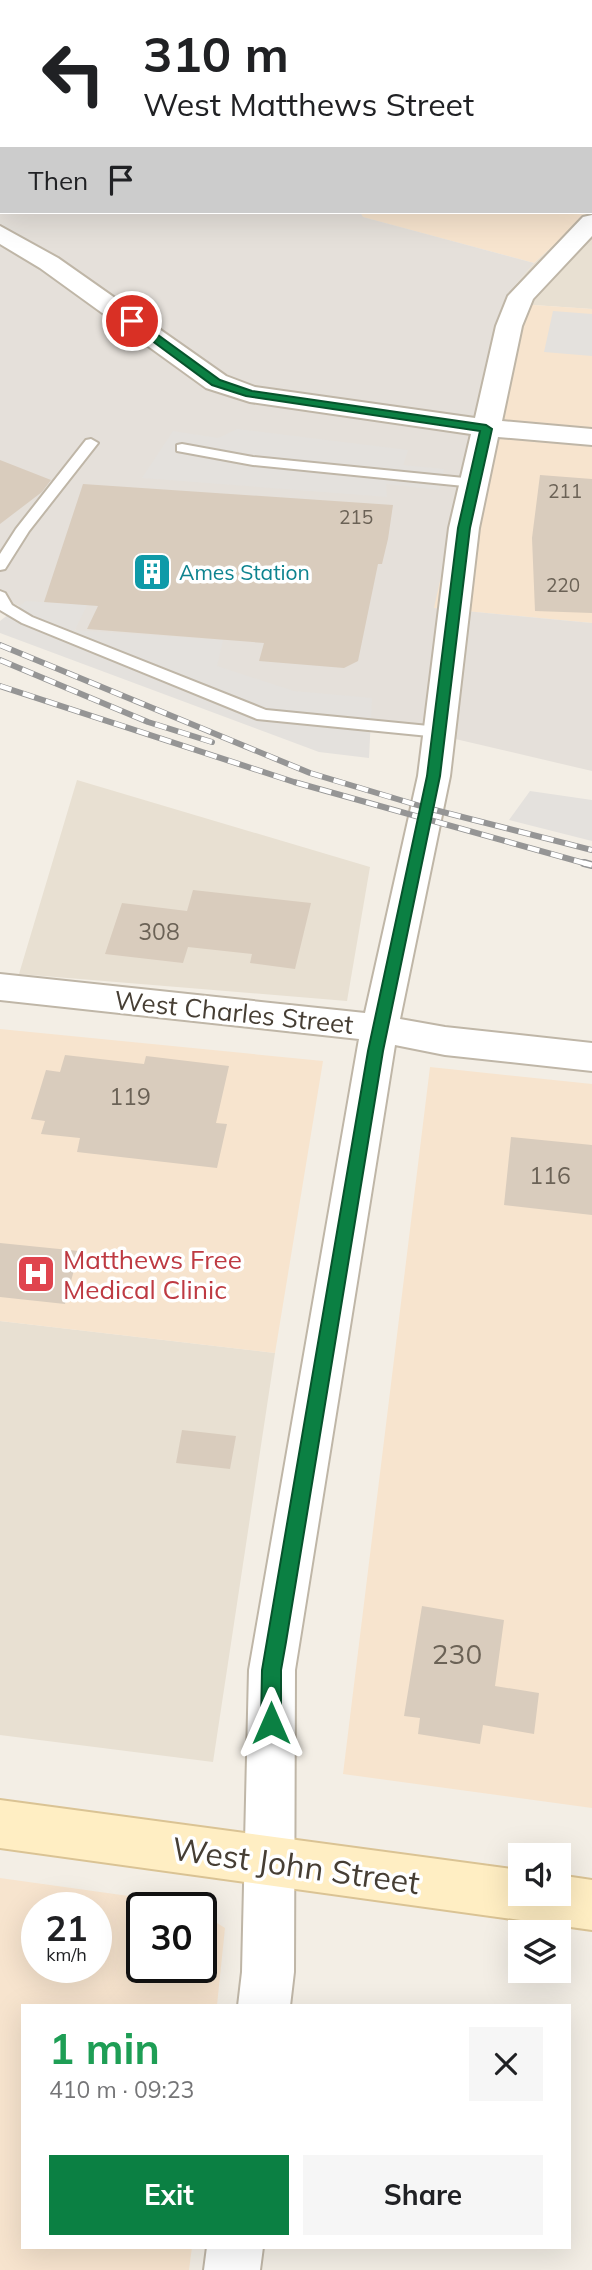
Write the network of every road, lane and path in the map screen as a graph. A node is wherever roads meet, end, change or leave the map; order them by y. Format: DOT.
graph roads {
  1 [pos="592,222"];
  2 [pos="0,233"];
  3 [pos="486,429"];
  4 [pos="592,437"];
  5 [pos="91,443"];
  6 [pos="182,448"];
  7 [pos="474,483"];
  8 [pos="0,566"];
  9 [pos="0,596"];
  10 [pos="439,732"];
  11 [pos="0,987"];
  12 [pos="380,1029"];
  13 [pos="592,1057"];
  14 [pos="0,1824"];
  15 [pos="269,1861"];
  16 [pos="592,1905"];
  17 [pos="264,2004"];
  18 [pos="235,2249"];
  19 [pos="232,2270"];
  1 -- 3 [label="street"];
  2 -- 3 [label="street"];
  3 -- 4 [label="street"];
  3 -- 7 [label="street"];
  5 -- 8 [label="lane"];
  6 -- 7 [label="lane"];
  7 -- 10 [label="street"];
  9 -- 10 [label="lane"];
  10 -- 12 [label="street"];
  11 -- 12 [label="street, West Charles Street"];
  12 -- 13 [label="street, West Charles Street"];
  12 -- 15 [label="street"];
  14 -- 15 [label="main road, West John Street"];
  15 -- 16 [label="main road, West John Street"];
  15 -- 17 [label="street"];
  18 -- 19 [label="street"];
}
